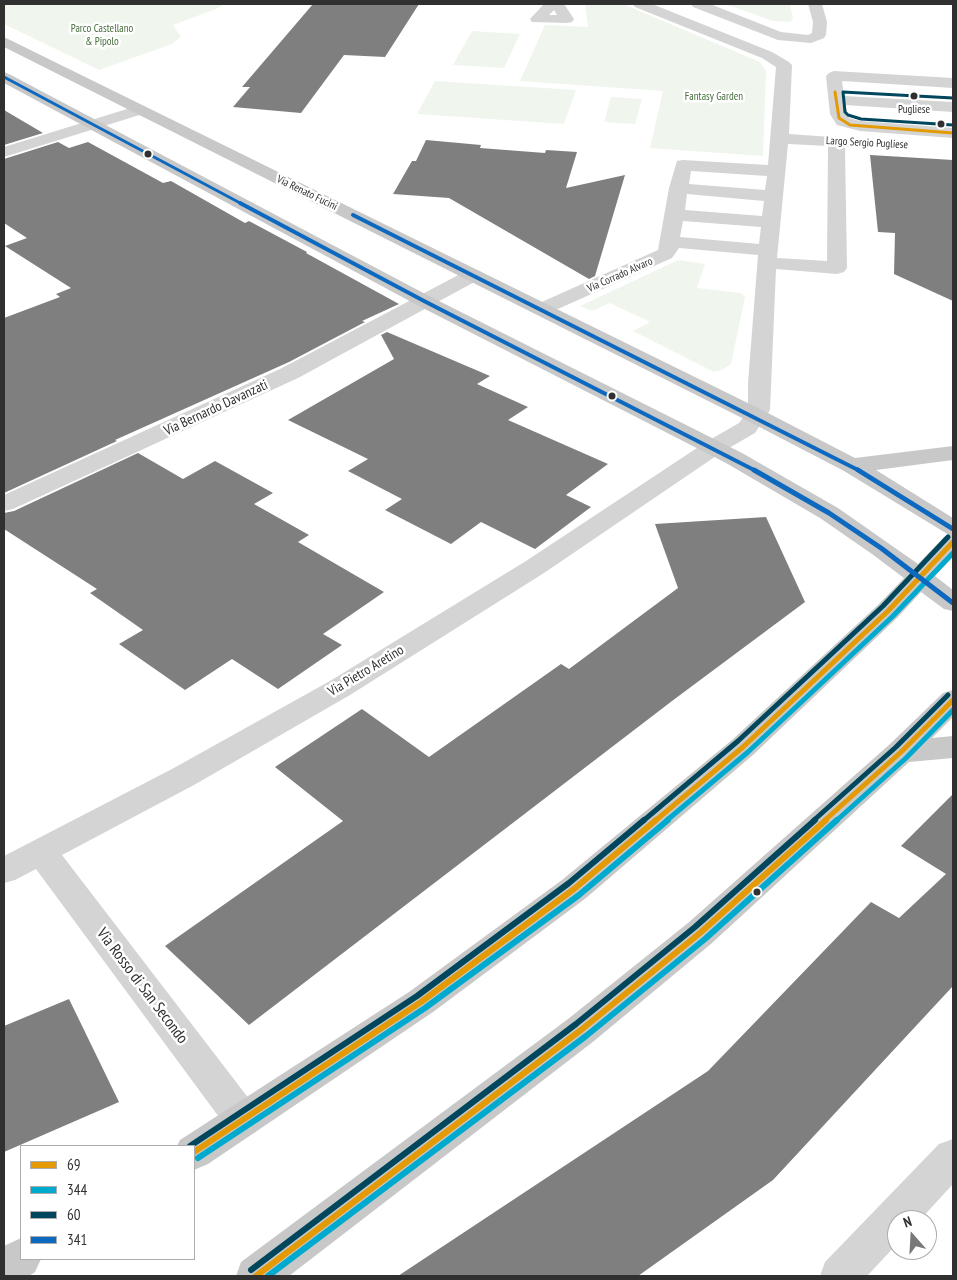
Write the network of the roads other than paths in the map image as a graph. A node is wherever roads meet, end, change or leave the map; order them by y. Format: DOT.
graph roads {
  1 [pos="552,4"];
  2 [pos="557,4"];
  3 [pos="640,4"];
  4 [pos="698,4"];
  5 [pos="815,4"];
  6 [pos="4,41"];
  7 [pos="4,77"];
  8 [pos="953,82"];
  9 [pos="953,90"];
  10 [pos="836,96"];
  11 [pos="953,98"];
  12 [pos="953,107"];
  13 [pos="140,110"];
  14 [pos="953,117"];
  15 [pos="92,124"];
  16 [pos="953,133"];
  17 [pos="780,138"];
  18 [pos="836,142"];
  19 [pos="875,144"];
  20 [pos="904,146"];
  21 [pos="953,148"];
  22 [pos="4,152"];
  23 [pos="776,171"];
  24 [pos="678,188"];
  25 [pos="774,196"];
  26 [pos="674,215"];
  27 [pos="771,222"];
  28 [pos="670,242"];
  29 [pos="768,257"];
  30 [pos="473,275"];
  31 [pos="424,301"];
  32 [pos="542,309"];
  33 [pos="756,416"];
  34 [pos="714,447"];
  35 [pos="953,453"];
  36 [pos="852,466"];
  37 [pos="4,504"];
  38 [pos="953,530"];
  39 [pos="953,542"];
  40 [pos="919,577"];
  41 [pos="953,603"];
  42 [pos="953,700"];
  43 [pos="953,747"];
  44 [pos="901,752"];
  45 [pos="41,852"];
  46 [pos="4,871"];
  47 [pos="243,1120"];
  48 [pos="195,1151"];
  49 [pos="953,1157"];
  50 [pos="20,1259"];
  51 [pos="4,1269"];
  52 [pos="256,1276"];
  53 [pos="840,1276"];
  1 -- 2 [label="street"];
  3 -- 17 [label="street"];
  4 -- 5 [label="street"];
  6 -- 13 [label="main road, Via Renato Fucini"];
  7 -- 15 [label="main road"];
  8 -- 10 [label="street"];
  9 -- 10 [label="street"];
  10 -- 11 [label="street"];
  10 -- 12 [label="street"];
  10 -- 14 [label="street"];
  10 -- 16 [label="street, Largo Sergio Pugliese"];
  13 -- 15 [label="street"];
  13 -- 30 [label="main road, Via Renato Fucini"];
  15 -- 22 [label="street"];
  15 -- 31 [label="main road"];
  17 -- 18 [label="street, Largo Sergio Pugliese"];
  17 -- 23 [label="street"];
  18 -- 19 [label="street, Largo Sergio Pugliese"];
  18 -- 29 [label="street"];
  20 -- 21 [label="street, Largo Sergio Pugliese"];
  23 -- 24 [label="street"];
  23 -- 25 [label="street"];
  24 -- 25 [label="street"];
  24 -- 26 [label="street"];
  25 -- 27 [label="street"];
  26 -- 27 [label="street"];
  26 -- 28 [label="street"];
  27 -- 29 [label="street"];
  28 -- 29 [label="street"];
  28 -- 32 [label="street, Via Corrado Alvaro"];
  29 -- 33 [label="street"];
  30 -- 31 [label="street, Via Bernardo Davanzati"];
  30 -- 32 [label="main road, Via Renato Fucini"];
  31 -- 34 [label="main road"];
  31 -- 37 [label="street, Via Bernardo Davanzati"];
  32 -- 33 [label="main road, Via Renato Fucini"];
  33 -- 34 [label="street, Via Pietro Aretino"];
  33 -- 36 [label="main road, Via Renato Fucini"];
  34 -- 40 [label="main road"];
  34 -- 45 [label="street, Via Pietro Aretino"];
  35 -- 36 [label="main road"];
  36 -- 38 [label="main road, Via Renato Fucini"];
  39 -- 40 [label="main road"];
  40 -- 41 [label="main road"];
  40 -- 47 [label="main road"];
  42 -- 44 [label="main road"];
  43 -- 44 [label="main road"];
  44 -- 52 [label="main road"];
  45 -- 46 [label="street, Via Pietro Aretino"];
  45 -- 47 [label="street, Via Rosso di San Secondo"];
  47 -- 48 [label="main road"];
  49 -- 53 [label="street"];
  50 -- 51 [label="main road"];
}
